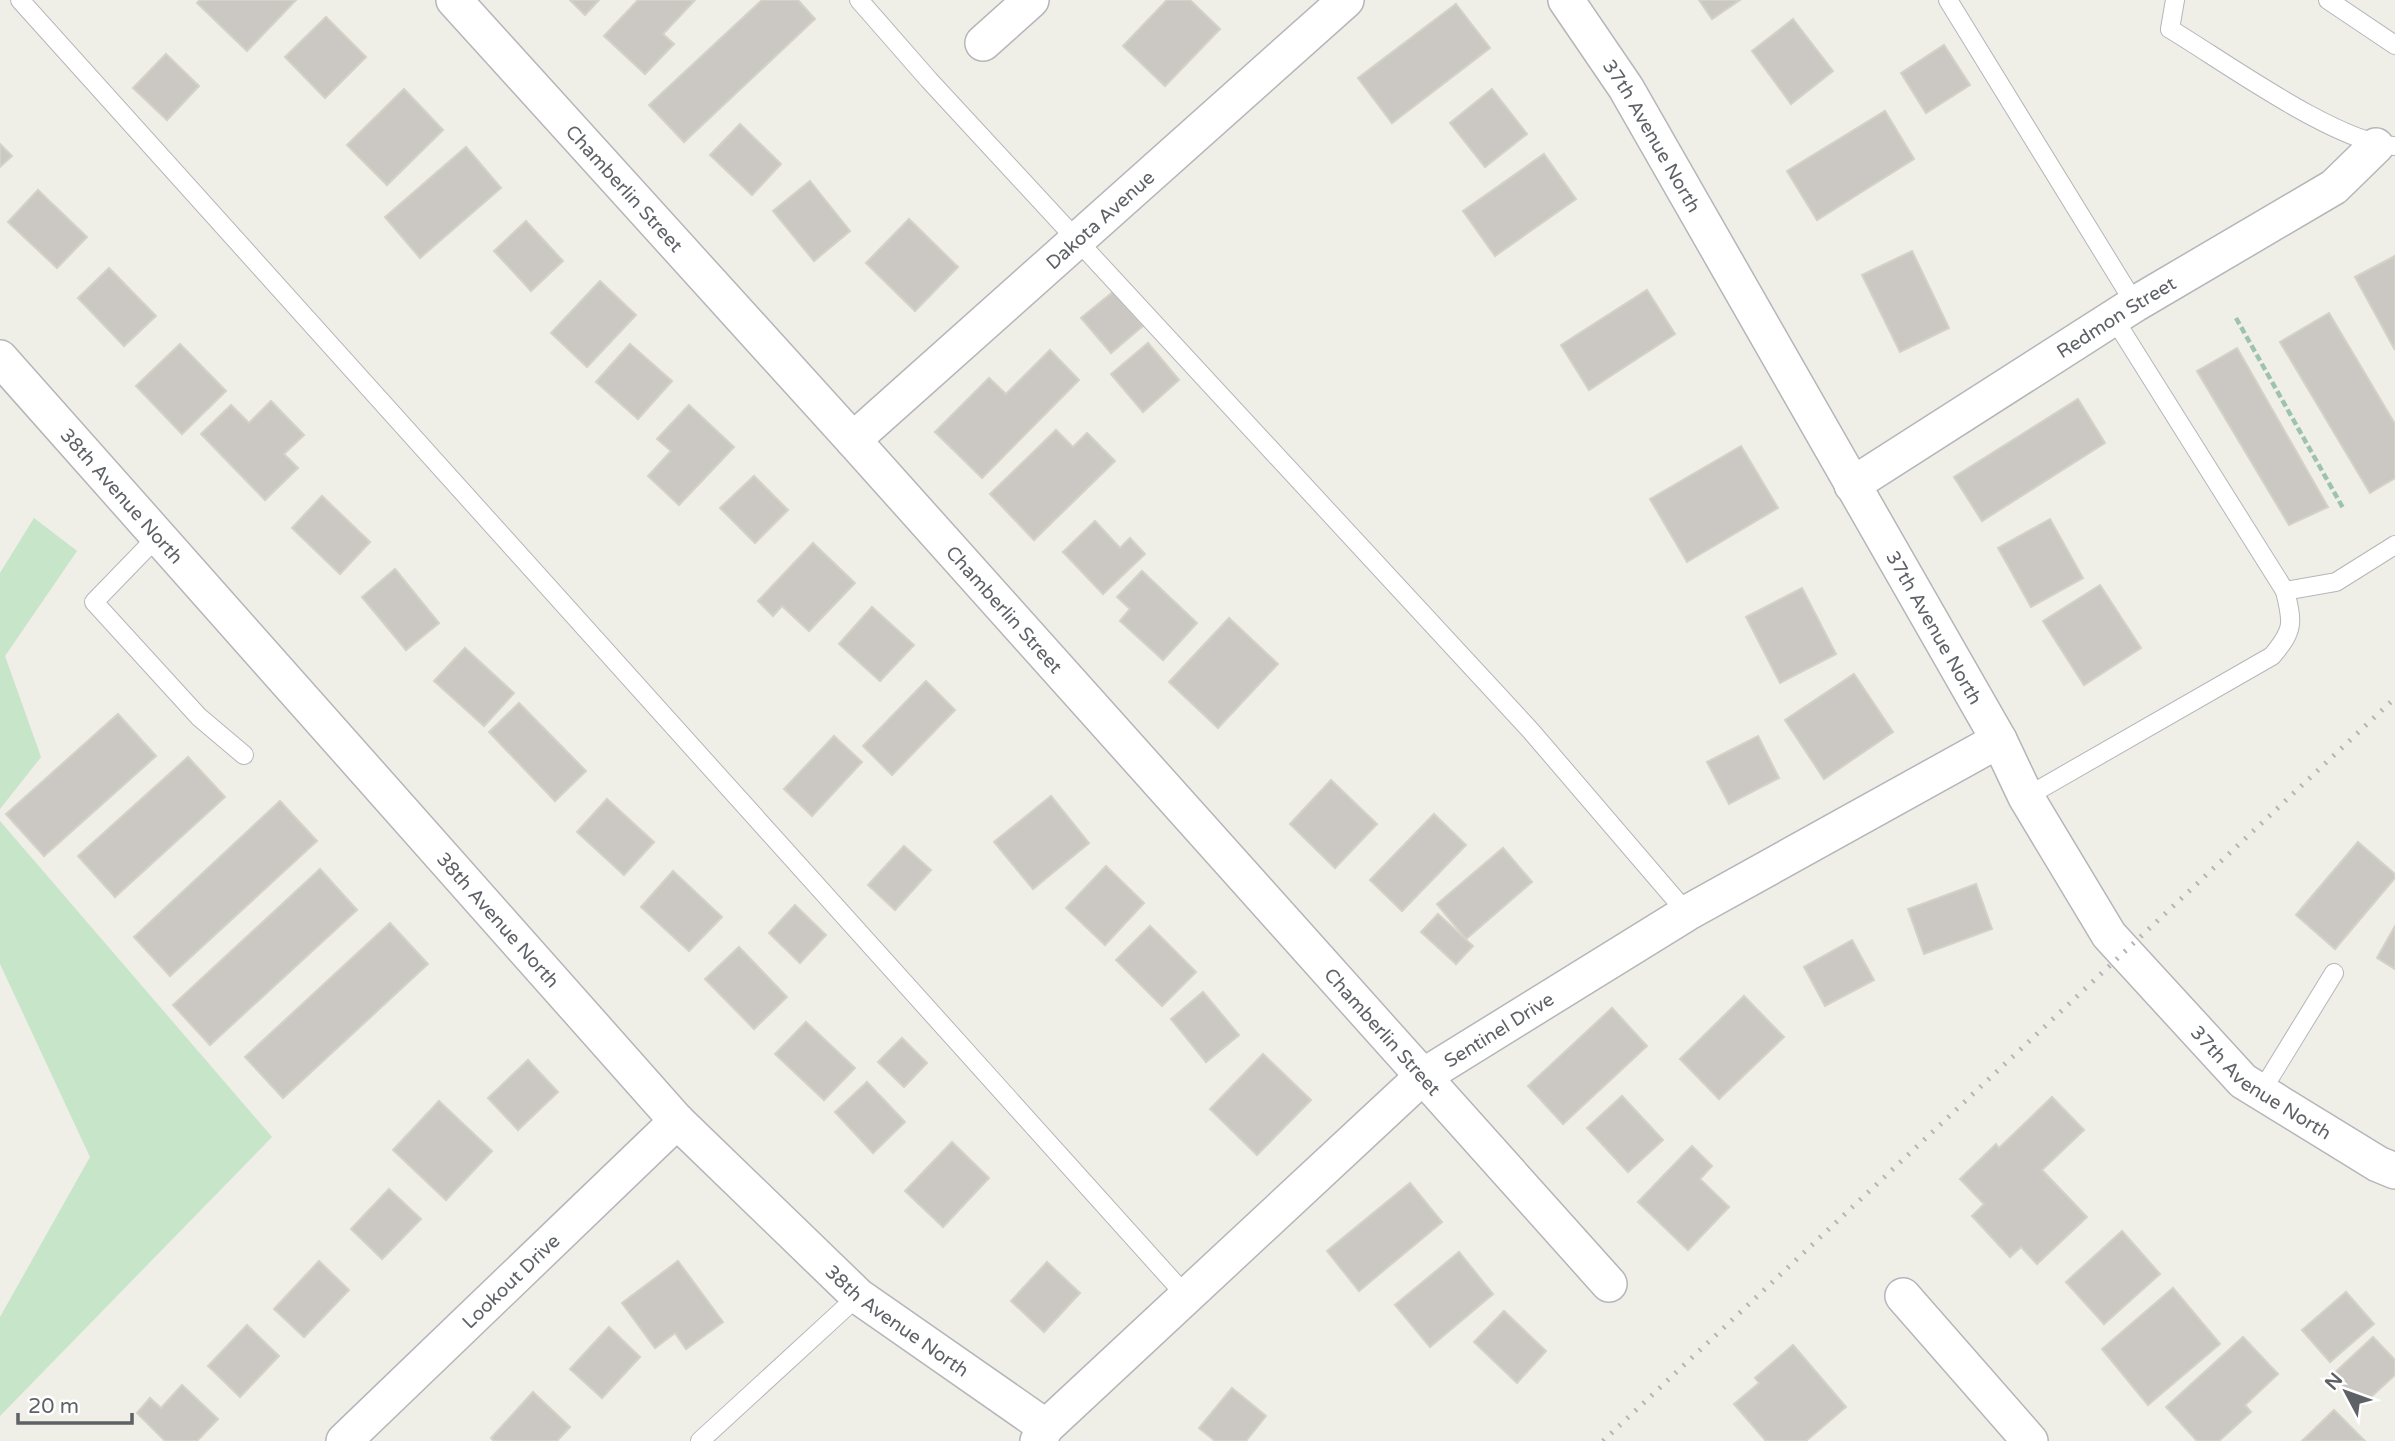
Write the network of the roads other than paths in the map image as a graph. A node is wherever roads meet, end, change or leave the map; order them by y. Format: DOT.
graph roads {
  1 [pos="20,0"];
  2 [pos="454,0"];
  3 [pos="859,0"];
  4 [pos="1031,0"];
  5 [pos="1346,0"];
  6 [pos="1566,0"];
  7 [pos="1948,0"];
  8 [pos="2175,0"];
  9 [pos="2328,0"];
  10 [pos="983,43"];
  11 [pos="2395,45"];
  12 [pos="2385,146"];
  13 [pos="1078,239"];
  14 [pos="2124,311"];
  15 [pos="0,358"];
  16 [pos="853,440"];
  17 [pos="1852,485"];
  18 [pos="159,535"];
  19 [pos="2395,545"];
  20 [pos="2285,591"];
  21 [pos="1999,740"];
  22 [pos="244,755"];
  23 [pos="2026,797"];
  24 [pos="1687,913"];
  25 [pos="2334,973"];
  26 [pos="1422,1077"];
  27 [pos="2261,1092"];
  28 [pos="677,1121"];
  29 [pos="2395,1171"];
  30 [pos="1609,1284"];
  31 [pos="858,1296"];
  32 [pos="1903,1296"];
  33 [pos="1188,1297"];
  34 [pos="1042,1434"];
  35 [pos="344,1441"];
  36 [pos="700,1441"];
  37 [pos="2030,1441"];
  1 -- 33 [label="lane"];
  2 -- 16 [label="street, Chamberlin Street"];
  3 -- 13 [label="lane"];
  4 -- 10 [label="street"];
  5 -- 13 [label="street, Dakota Avenue"];
  6 -- 17 [label="street, 37th Avenue North"];
  7 -- 14 [label="lane"];
  8 -- 12 [label="lane"];
  9 -- 11 [label="lane"];
  12 -- 14 [label="street, Redmon Street"];
  13 -- 16 [label="street, Dakota Avenue"];
  13 -- 24 [label="lane"];
  14 -- 17 [label="street, Redmon Street"];
  14 -- 20 [label="lane"];
  15 -- 18 [label="street, 38th Avenue North"];
  16 -- 26 [label="street, Chamberlin Street"];
  17 -- 21 [label="street, 37th Avenue North"];
  18 -- 22 [label="lane"];
  18 -- 28 [label="street, 38th Avenue North"];
  19 -- 20 [label="lane"];
  20 -- 23 [label="lane"];
  21 -- 23 [label="street, 37th Avenue North"];
  21 -- 24 [label="street, Sentinel Drive"];
  23 -- 27 [label="street, 37th Avenue North"];
  24 -- 26 [label="street, Sentinel Drive"];
  25 -- 27 [label="lane"];
  26 -- 30 [label="street, Chamberlin Street"];
  26 -- 33 [label="street, Sentinel Drive"];
  27 -- 29 [label="street, 37th Avenue North"];
  28 -- 31 [label="street, 38th Avenue North"];
  28 -- 35 [label="street, Lookout Drive"];
  31 -- 34 [label="street, 38th Avenue North"];
  31 -- 36 [label="lane"];
  32 -- 37 [label="street"];
  33 -- 34 [label="street, Sentinel Drive"];
}
